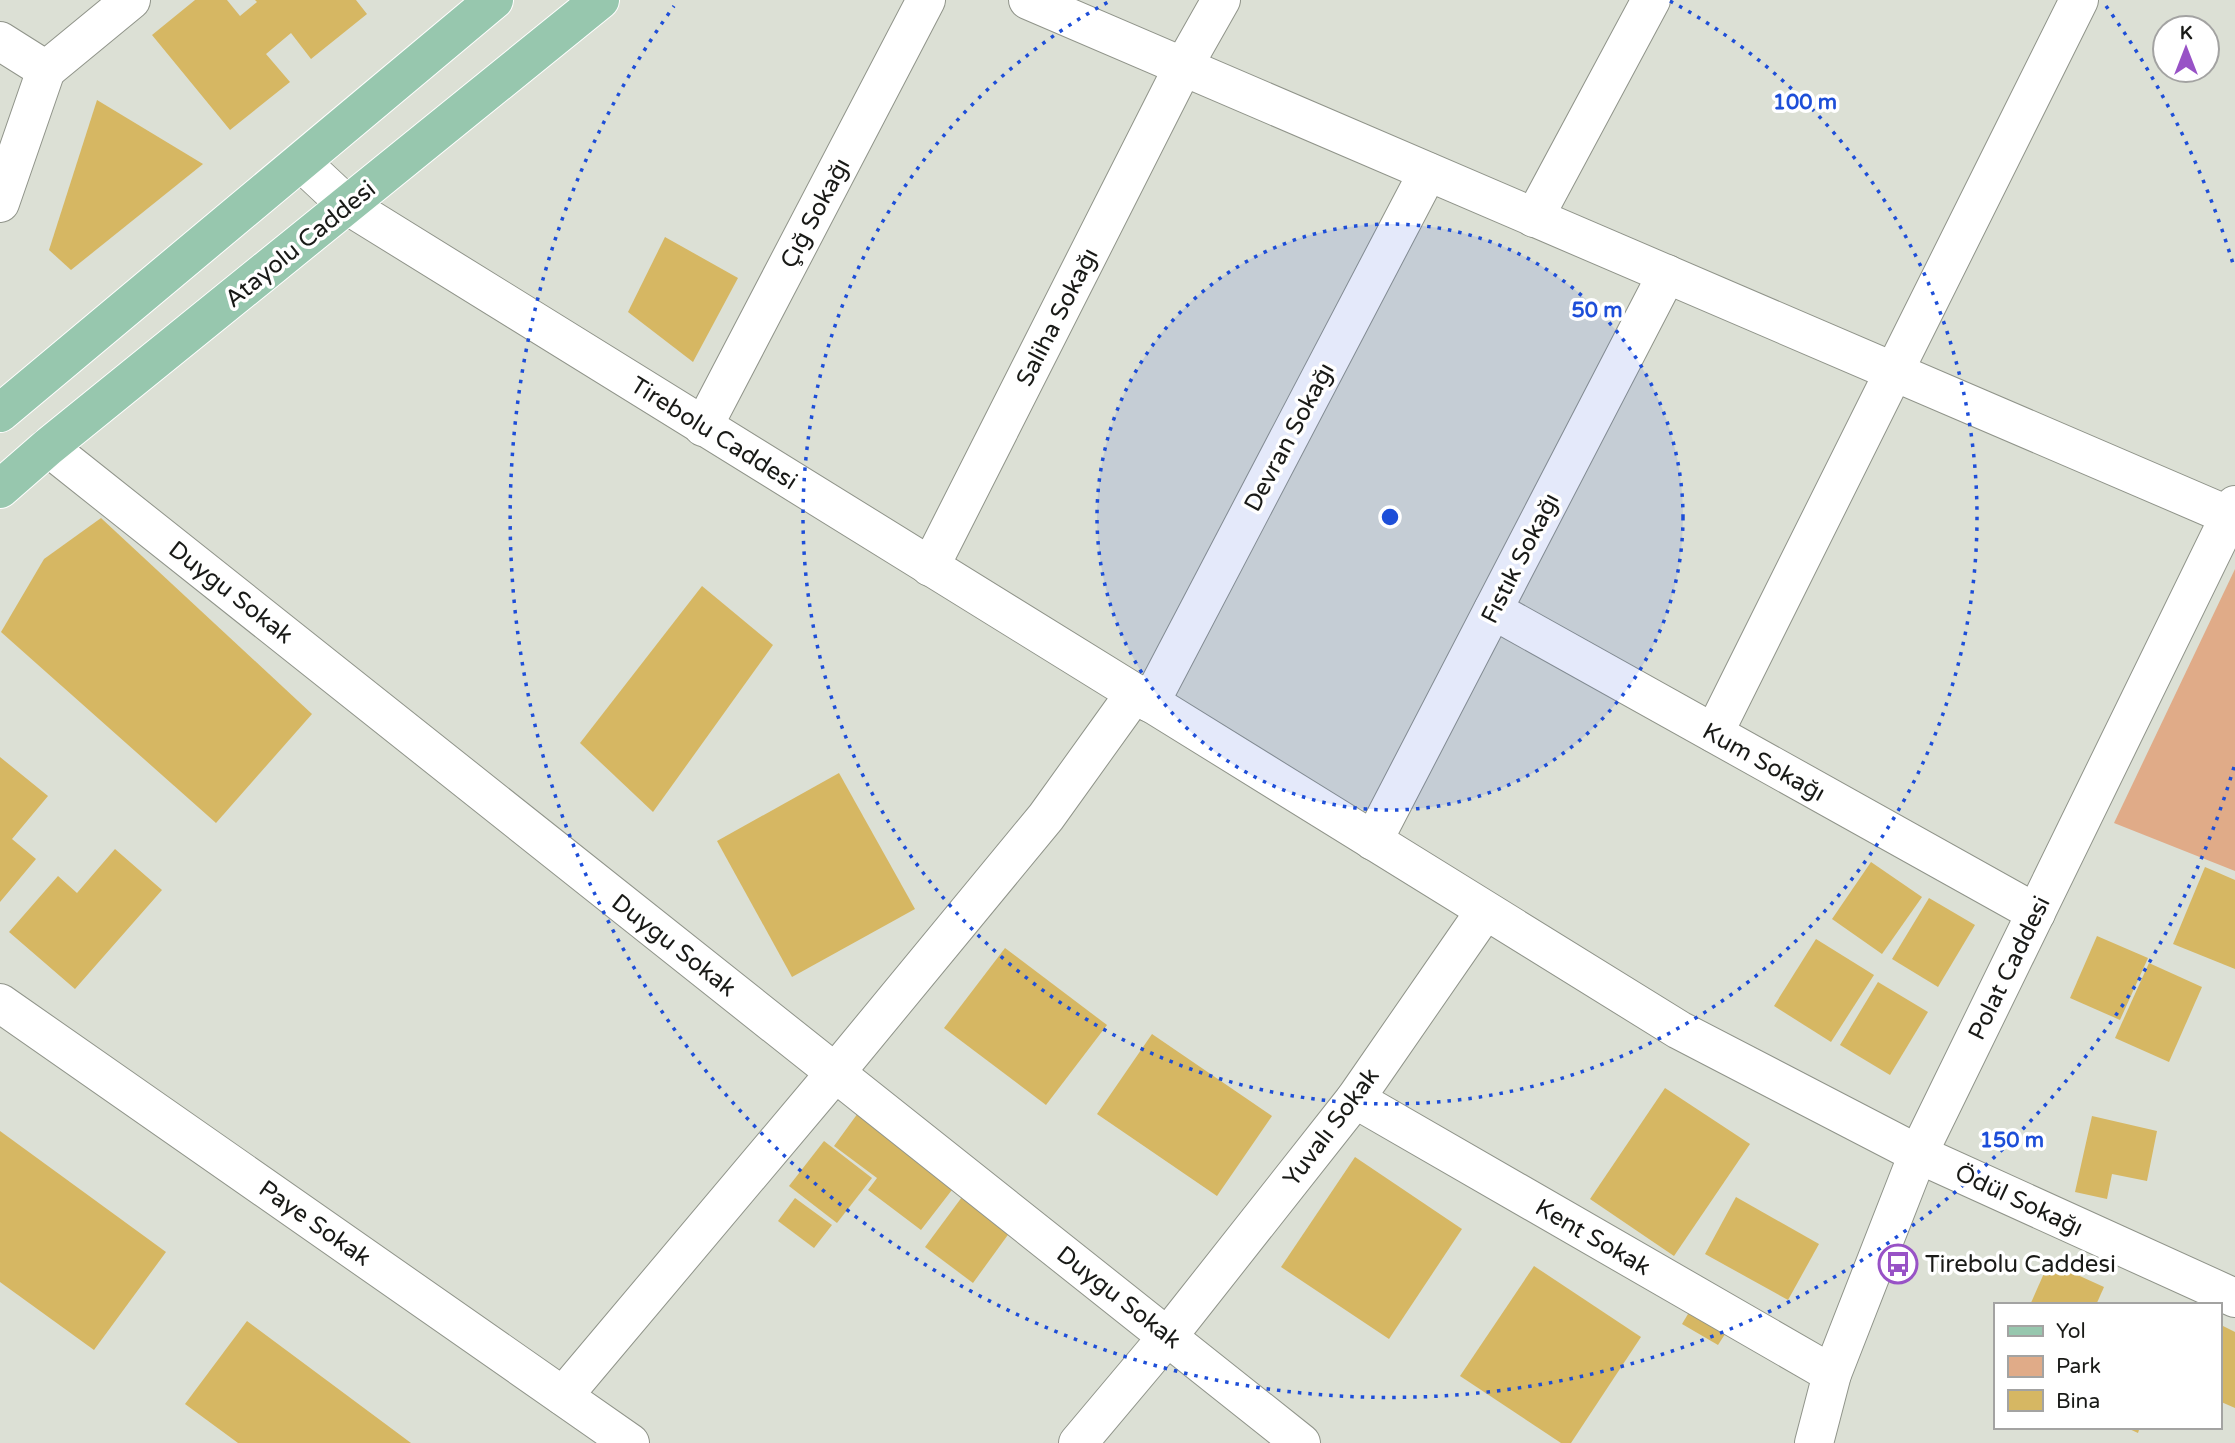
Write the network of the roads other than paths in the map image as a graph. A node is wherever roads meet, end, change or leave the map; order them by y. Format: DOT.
graph roads {
  1 [pos="131,0"];
  2 [pos="494,0"];
  3 [pos="600,0"];
  4 [pos="926,0"];
  5 [pos="1028,0"];
  6 [pos="1221,0"];
  7 [pos="1651,0"];
  8 [pos="2079,0"];
  9 [pos="0,41"];
  10 [pos="1183,66"];
  11 [pos="46,71"];
  12 [pos="302,162"];
  13 [pos="1428,172"];
  14 [pos="0,203"];
  15 [pos="347,205"];
  16 [pos="1534,218"];
  17 [pos="1667,274"];
  18 [pos="1895,372"];
  19 [pos="0,413"];
  20 [pos="703,427"];
  21 [pos="48,447"];
  22 [pos="0,489"];
  23 [pos="2232,510"];
  24 [pos="930,567"];
  25 [pos="1493,610"];
  26 [pos="1142,698"];
  27 [pos="1714,733"];
  28 [pos="1373,841"];
  29 [pos="1485,911"];
  30 [pos="2036,913"];
  31 [pos="0,1003"];
  32 [pos="835,1073"];
  33 [pos="1355,1099"];
  34 [pos="1919,1154"];
  35 [pos="2235,1298"];
  36 [pos="1168,1336"];
  37 [pos="1832,1374"];
  38 [pos="563,1396"];
  39 [pos="630,1443"];
  40 [pos="1078,1443"];
  41 [pos="1300,1443"];
  42 [pos="1814,1443"];
  1 -- 11 [label="street"];
  2 -- 12 [label="main road"];
  3 -- 15 [label="main road, Atayolu Caddesi"];
  4 -- 20 [label="street, Çığ Sokağı"];
  5 -- 10 [label="street"];
  6 -- 10 [label="street, Saliha Sokağı"];
  7 -- 16 [label="street"];
  8 -- 18 [label="street"];
  9 -- 11 [label="street"];
  10 -- 13 [label="street"];
  10 -- 24 [label="street, Saliha Sokağı"];
  11 -- 14 [label="street"];
  12 -- 15 [label="street, Tirebolu Caddesi"];
  12 -- 19 [label="main road"];
  13 -- 16 [label="street"];
  13 -- 26 [label="street, Devran Sokağı"];
  15 -- 20 [label="street, Tirebolu Caddesi"];
  15 -- 21 [label="main road, Atayolu Caddesi"];
  16 -- 17 [label="street"];
  17 -- 18 [label="street"];
  17 -- 25 [label="street, Fıstık Sokağı"];
  18 -- 23 [label="street"];
  18 -- 27 [label="street"];
  20 -- 24 [label="street, Tirebolu Caddesi"];
  21 -- 22 [label="main road, Atayolu Caddesi"];
  21 -- 32 [label="street, Duygu Sokak"];
  23 -- 30 [label="street, Polat Caddesi"];
  24 -- 26 [label="street, Tirebolu Caddesi"];
  25 -- 27 [label="street, Kum Sokağı"];
  25 -- 28 [label="street, Fıstık Sokağı"];
  26 -- 28 [label="street, Tirebolu Caddesi"];
  26 -- 32 [label="street, Devran Sokağı"];
  27 -- 30 [label="street, Kum Sokağı"];
  28 -- 29 [label="street, Tirebolu Caddesi"];
  29 -- 33 [label="street, Yuvalı Sokak"];
  29 -- 34 [label="street, Ödül Sokağı"];
  30 -- 34 [label="street, Polat Caddesi"];
  31 -- 38 [label="street, Paye Sokak"];
  32 -- 36 [label="street, Duygu Sokak"];
  32 -- 38 [label="street, Devran Sokağı"];
  33 -- 36 [label="street, Yuvalı Sokak"];
  33 -- 37 [label="street, Kent Sokak"];
  34 -- 35 [label="street, Ödül Sokağı"];
  34 -- 37 [label="street, Polat Caddesi"];
  36 -- 40 [label="street, Yuvalı Sokak"];
  36 -- 41 [label="street, Duygu Sokak"];
  37 -- 42 [label="street, Polat Caddesi"];
  38 -- 39 [label="street, Paye Sokak"];
}
